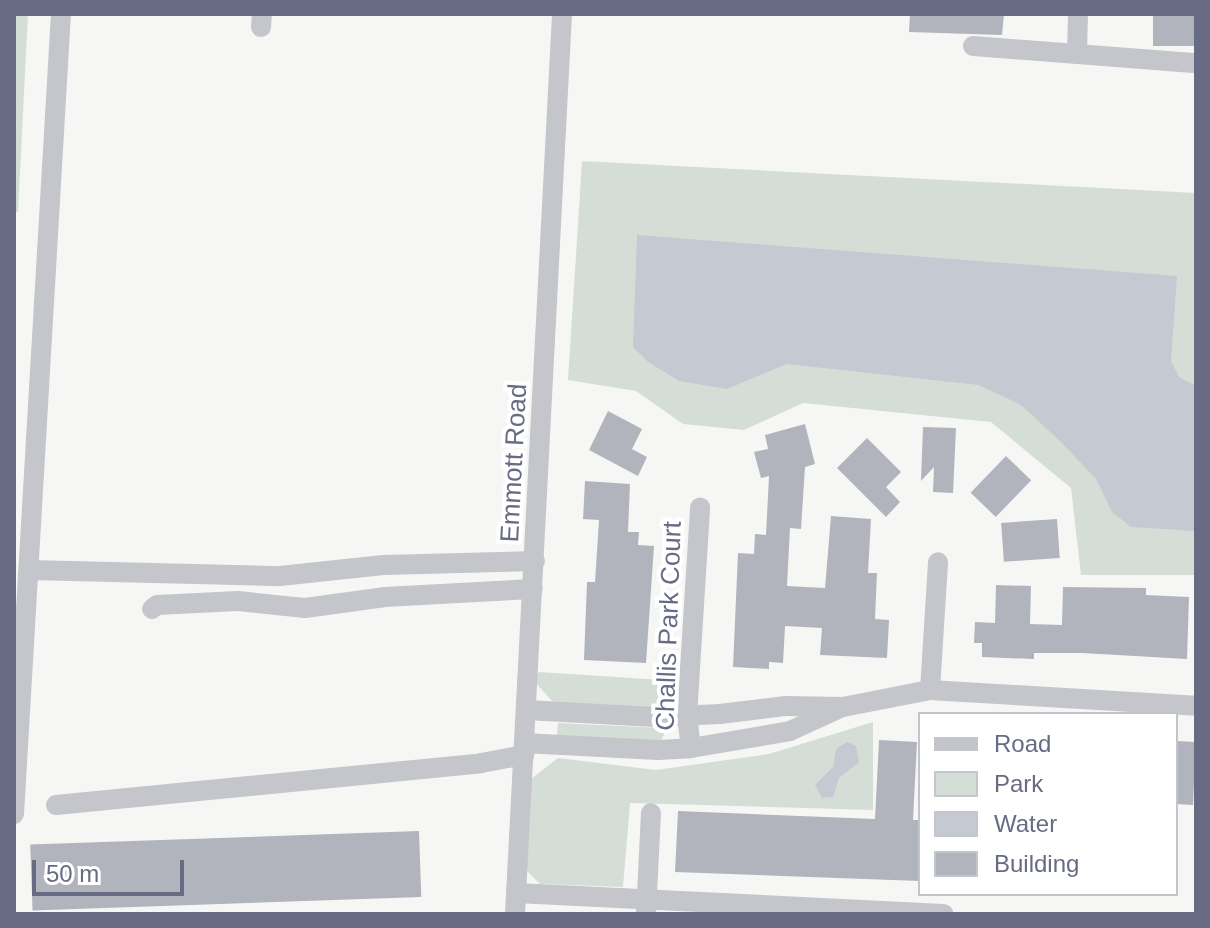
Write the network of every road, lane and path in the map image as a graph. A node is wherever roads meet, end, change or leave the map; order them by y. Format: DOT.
graph roads {
  1 [pos="61,14"];
  2 [pos="562,14"];
  3 [pos="1078,14"];
  4 [pos="973,46"];
  5 [pos="1077,54"];
  6 [pos="1196,63"];
  7 [pos="700,507"];
  8 [pos="535,561"];
  9 [pos="938,562"];
  10 [pos="29,570"];
  11 [pos="533,589"];
  12 [pos="152,609"];
  13 [pos="930,690"];
  14 [pos="1196,706"];
  15 [pos="843,707"];
  16 [pos="526,710"];
  17 [pos="687,716"];
  18 [pos="691,748"];
  19 [pos="524,749"];
  20 [pos="56,805"];
  21 [pos="651,813"];
  22 [pos="14,814"];
  23 [pos="516,893"];
  24 [pos="646,907"];
  25 [pos="515,914"];
  26 [pos="943,914"];
  1 -- 10 [label="street"];
  2 -- 8 [label="street, Emmott Road"];
  3 -- 5 [label="street"];
  4 -- 5 [label="street"];
  5 -- 6 [label="street"];
  7 -- 17 [label="street, Challis Park Court"];
  8 -- 10 [label="street"];
  8 -- 11 [label="street, Emmott Road"];
  9 -- 13 [label="street"];
  10 -- 22 [label="street"];
  11 -- 12 [label="street"];
  11 -- 16 [label="street, Emmott Road"];
  13 -- 14 [label="street"];
  13 -- 15 [label="street"];
  15 -- 17 [label="street"];
  15 -- 18 [label="street"];
  16 -- 17 [label="street"];
  16 -- 19 [label="street, Emmott Road"];
  17 -- 18 [label="street, Challis Park Court"];
  18 -- 19 [label="street"];
  19 -- 20 [label="street"];
  19 -- 23 [label="street, Emmott Road"];
  21 -- 24 [label="street"];
  23 -- 24 [label="street"];
  23 -- 25 [label="street, Emmott Road"];
  24 -- 26 [label="street"];
}
